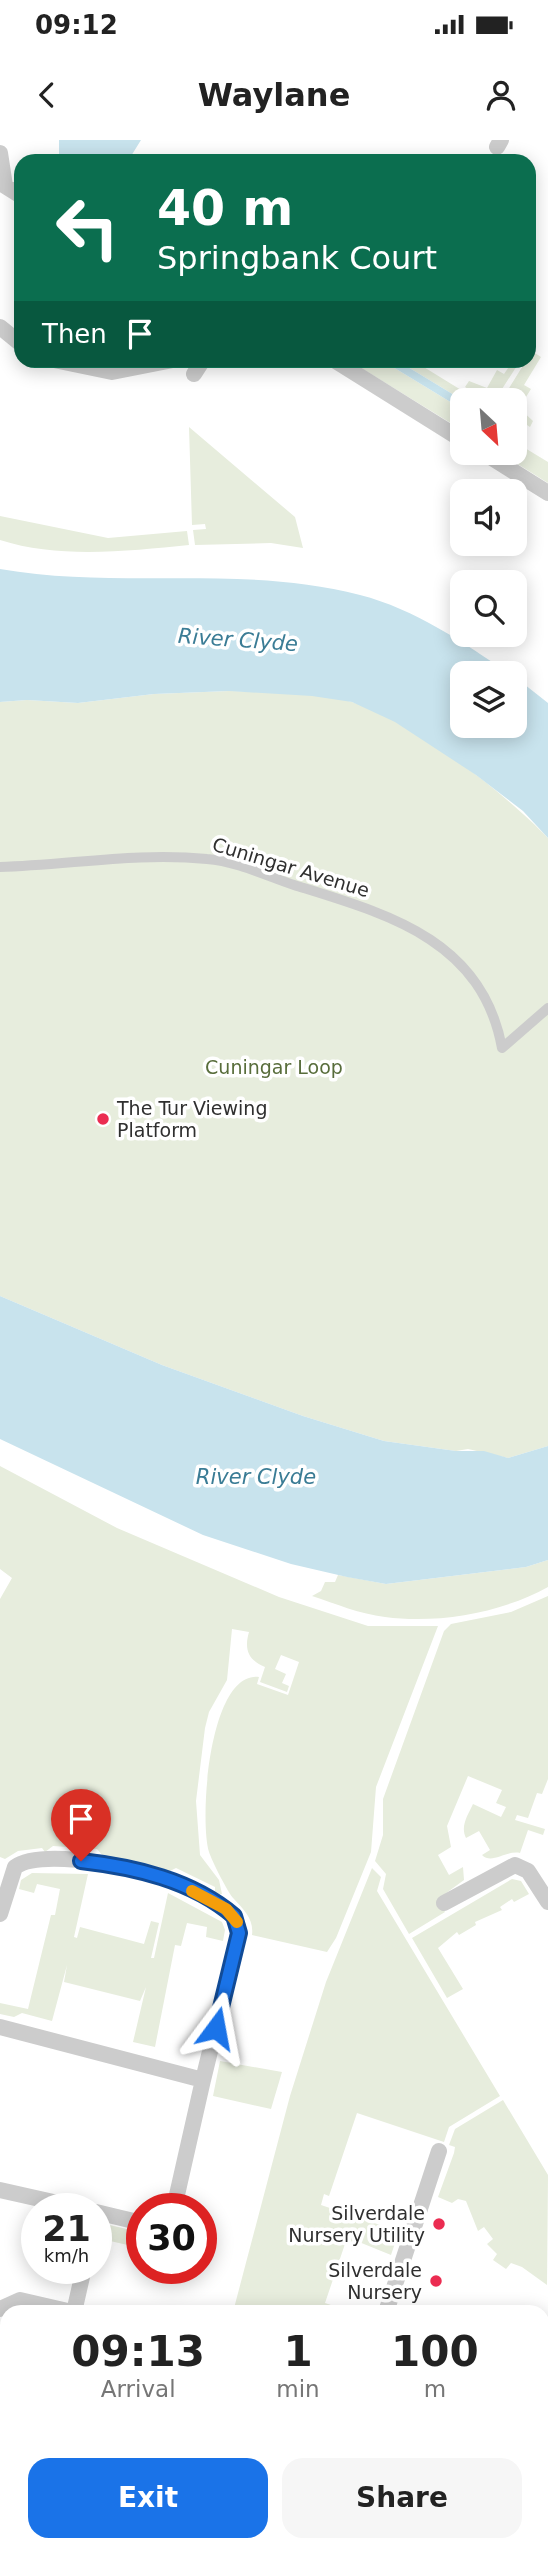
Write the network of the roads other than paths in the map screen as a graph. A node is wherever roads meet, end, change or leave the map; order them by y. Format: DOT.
graph roads {
  1 [pos="0,153"];
  2 [pos="14,192"];
  3 [pos="0,327"];
  4 [pos="14,338"];
  5 [pos="93,368"];
  6 [pos="132,368"];
  7 [pos="347,368"];
  8 [pos="450,432"];
  9 [pos="505,466"];
  10 [pos="548,493"];
  11 [pos="0,867"];
  12 [pos="548,1008"];
  13 [pos="546,1894"];
  14 [pos="444,1903"];
  15 [pos="0,1914"];
  16 [pos="0,2027"];
  17 [pos="203,2080"];
  18 [pos="439,2151"];
  19 [pos="0,2190"];
  20 [pos="177,2193"];
  21 [pos="21,2195"];
  22 [pos="80,2284"];
  23 [pos="9,2305"];
  24 [pos="42,2305"];
  25 [pos="75,2305"];
  26 [pos="388,2305"];
  1 -- 2 [label="street"];
  3 -- 4 [label="street"];
  5 -- 6 [label="street"];
  7 -- 8 [label="street"];
  9 -- 10 [label="street"];
  11 -- 12 [label="street, Cuningar Avenue"];
  13 -- 14 [label="street"];
  15 -- 17 [label="street"];
  16 -- 17 [label="street"];
  17 -- 20 [label="street"];
  18 -- 26 [label="street"];
  19 -- 21 [label="street"];
  22 -- 25 [label="street"];
  23 -- 24 [label="street"];
}
